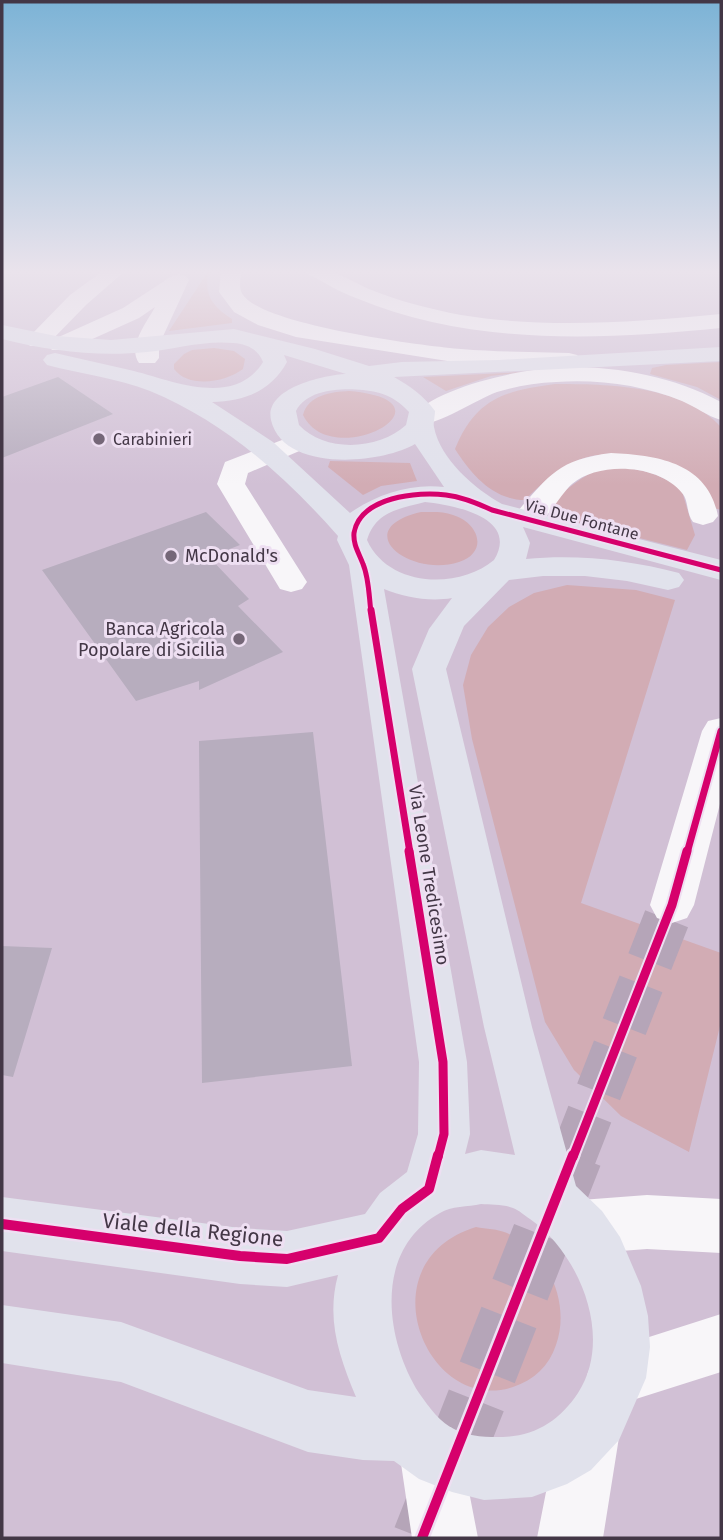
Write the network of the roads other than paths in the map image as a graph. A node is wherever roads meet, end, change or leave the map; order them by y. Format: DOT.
graph roads {
  1 [pos="44,342"];
  2 [pos="52,342"];
  3 [pos="151,342"];
  4 [pos="173,342"];
  5 [pos="256,342"];
  6 [pos="371,342"];
  7 [pos="49,343"];
  8 [pos="2,346"];
  9 [pos="147,351"];
  10 [pos="721,354"];
  11 [pos="589,360"];
  12 [pos="367,374"];
  13 [pos="339,382"];
  14 [pos="162,388"];
  15 [pos="397,389"];
  16 [pos="283,410"];
  17 [pos="721,412"];
  18 [pos="422,423"];
  19 [pos="289,445"];
  20 [pos="484,506"];
  21 [pos="703,516"];
  22 [pos="526,519"];
  23 [pos="358,549"];
  24 [pos="660,566"];
  25 [pos="721,570"];
  26 [pos="495,576"];
  27 [pos="291,582"];
  28 [pos="721,595"];
  29 [pos="721,731"];
  30 [pos="672,905"];
  31 [pos="429,1189"];
  32 [pos="567,1213"];
  33 [pos="2,1224"];
  34 [pos="721,1226"];
  35 [pos="379,1238"];
  36 [pos="2,1334"];
  37 [pos="721,1343"];
  38 [pos="617,1375"];
  39 [pos="589,1431"];
  40 [pos="419,1440"];
  41 [pos="445,1538"];
  42 [pos="570,1538"];
  1 -- 7 [label="main road"];
  2 -- 7 [label="street"];
  3 -- 9 [label="street"];
  4 -- 9 [label="main road"];
  5 -- 12 [label="main road"];
  5 -- 14 [label="main road"];
  6 -- 11 [label="street"];
  7 -- 9 [label="main road"];
  8 -- 14 [label="main road"];
  9 -- 14 [label="main road"];
  10 -- 11 [label="main road"];
  11 -- 12 [label="main road"];
  12 -- 13 [label="main road"];
  12 -- 15 [label="main road"];
  13 -- 15 [label="main road"];
  13 -- 16 [label="main road"];
  14 -- 19 [label="main road"];
  15 -- 18 [label="main road"];
  16 -- 19 [label="main road"];
  16 -- 19 [label="main road"];
  17 -- 18 [label="street"];
  18 -- 19 [label="main road"];
  18 -- 20 [label="main road"];
  19 -- 23 [label="main road"];
  19 -- 27 [label="street"];
  20 -- 22 [label="main road, Via Due Fontane"];
  20 -- 23 [label="main road"];
  20 -- 26 [label="main road"];
  21 -- 22 [label="street"];
  22 -- 24 [label="main road, Via Due Fontane"];
  23 -- 26 [label="main road"];
  23 -- 31 [label="main road, Via Leone Tredicesimo"];
  24 -- 25 [label="main road"];
  24 -- 26 [label="main road"];
  24 -- 28 [label="main road"];
  26 -- 32 [label="main road"];
  29 -- 30 [label="street"];
  31 -- 32 [label="main road"];
  31 -- 35 [label="main road"];
  32 -- 34 [label="street"];
  32 -- 38 [label="main road"];
  33 -- 35 [label="main road, Viale della Regione"];
  35 -- 40 [label="main road"];
  36 -- 40 [label="main road"];
  37 -- 38 [label="street"];
  38 -- 39 [label="main road"];
  39 -- 40 [label="main road"];
  39 -- 42 [label="street"];
  40 -- 41 [label="street"];
}
